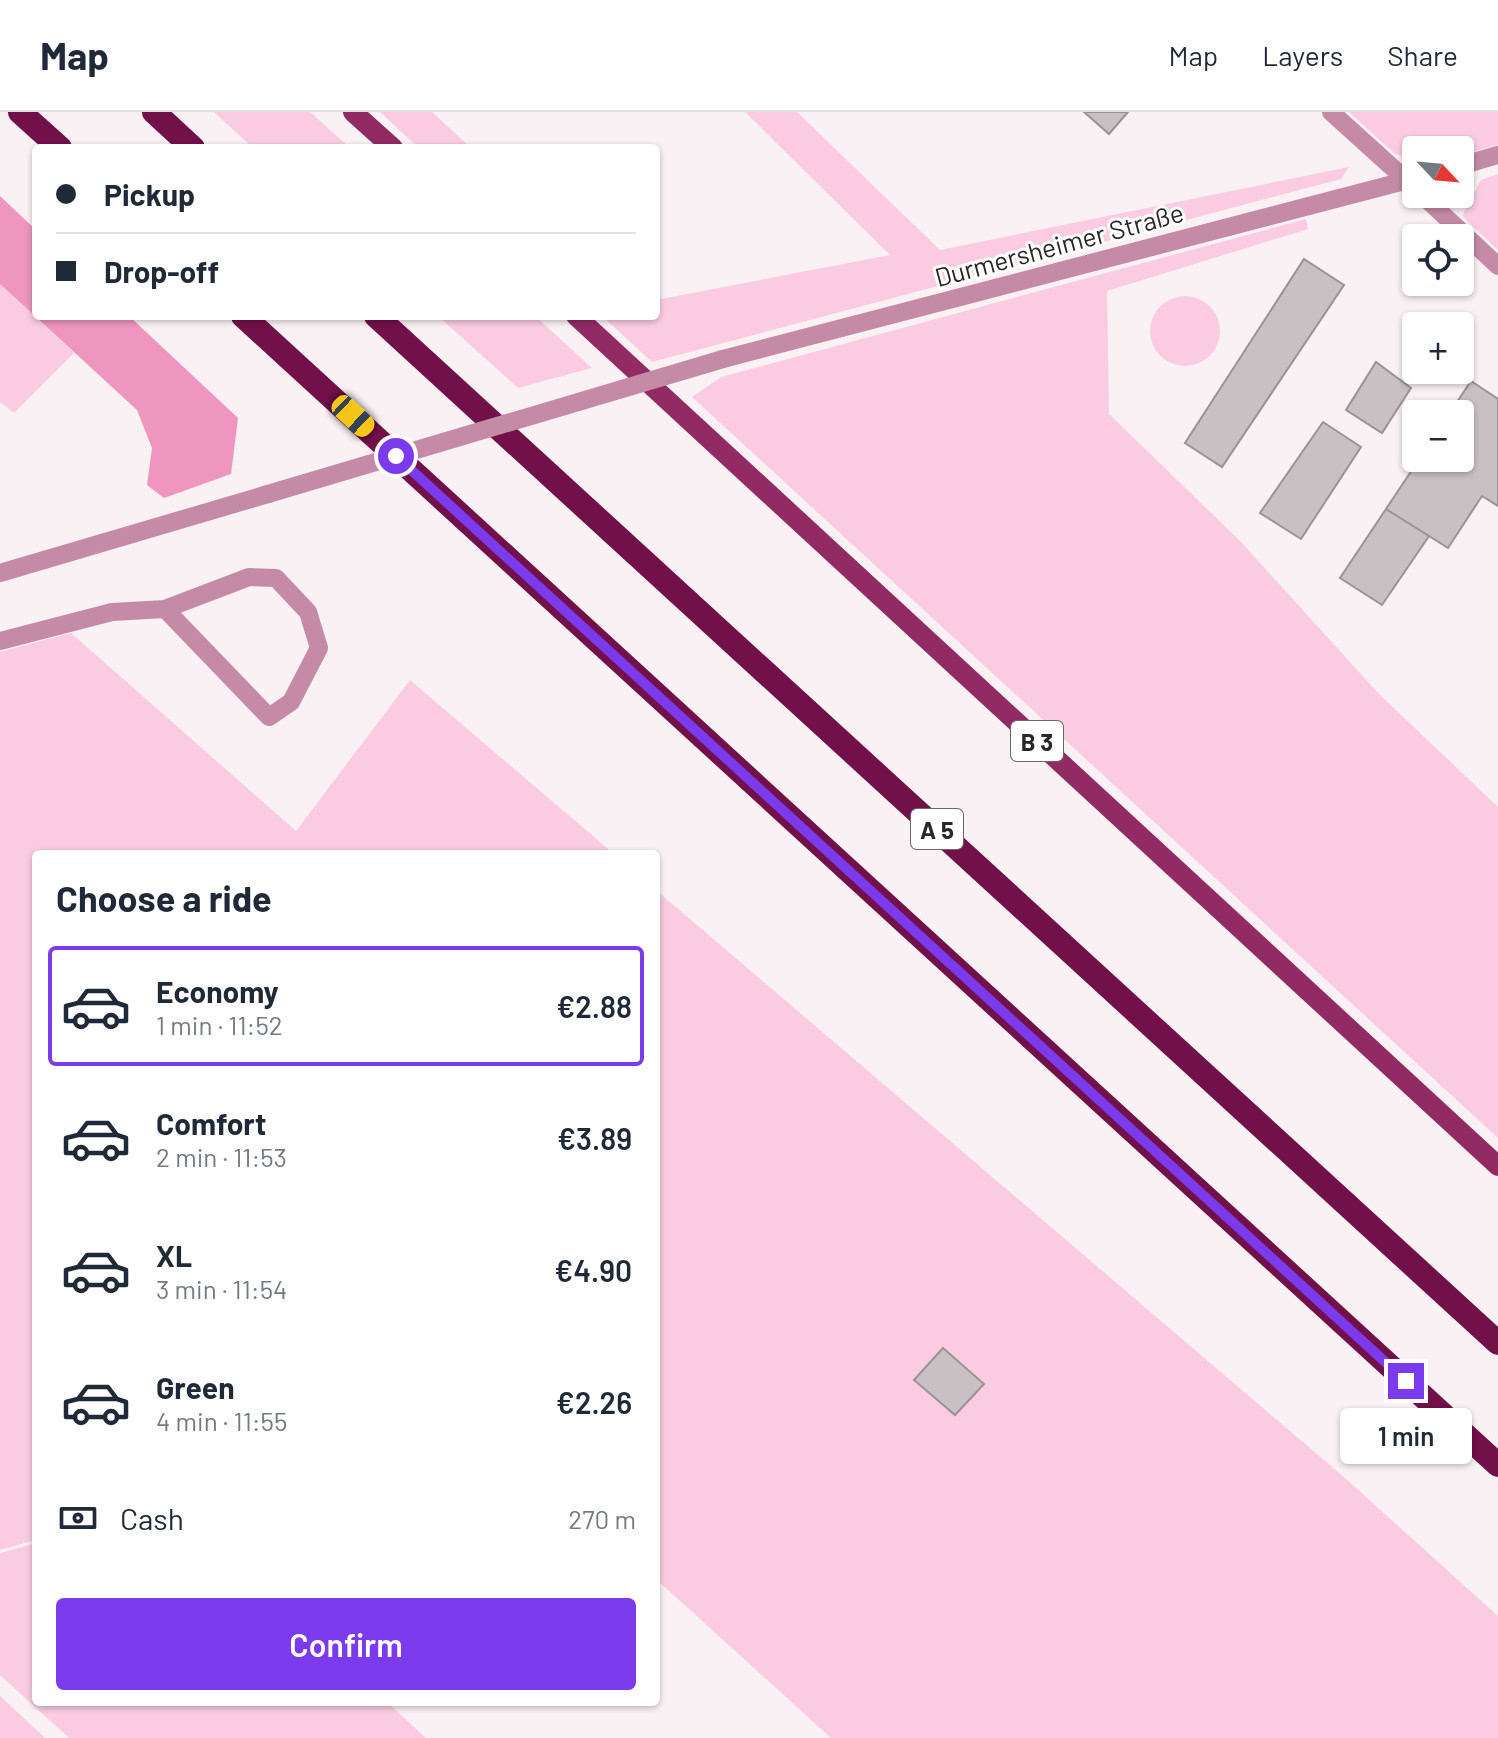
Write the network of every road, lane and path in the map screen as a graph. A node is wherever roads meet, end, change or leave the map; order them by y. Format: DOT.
graph roads {
  1 [pos="20,112"];
  2 [pos="154,112"];
  3 [pos="353,112"];
  4 [pos="1331,112"];
  5 [pos="56,144"];
  6 [pos="189,144"];
  7 [pos="389,144"];
  8 [pos="1498,155"];
  9 [pos="1474,162"];
  10 [pos="1402,173"];
  11 [pos="1402,185"];
  12 [pos="1436,208"];
  13 [pos="1498,266"];
  14 [pos="247,320"];
  15 [pos="380,320"];
  16 [pos="580,320"];
  17 [pos="0,573"];
  18 [pos="165,609"];
  19 [pos="0,641"];
  20 [pos="1498,1166"];
  21 [pos="1498,1343"];
  22 [pos="1498,1465"];
  1 -- 5 [label="highway"];
  2 -- 6 [label="highway"];
  3 -- 7 [label="main road"];
  4 -- 10 [label="lane"];
  8 -- 9 [label="lane"];
  11 -- 17 [label="lane, Durmersheimer Straße, bridge"];
  12 -- 13 [label="lane"];
  14 -- 22 [label="highway"];
  15 -- 21 [label="highway, A 5"];
  16 -- 20 [label="main road, B 3"];
  18 -- 18 [label="lane"];
  18 -- 19 [label="lane"];
}
